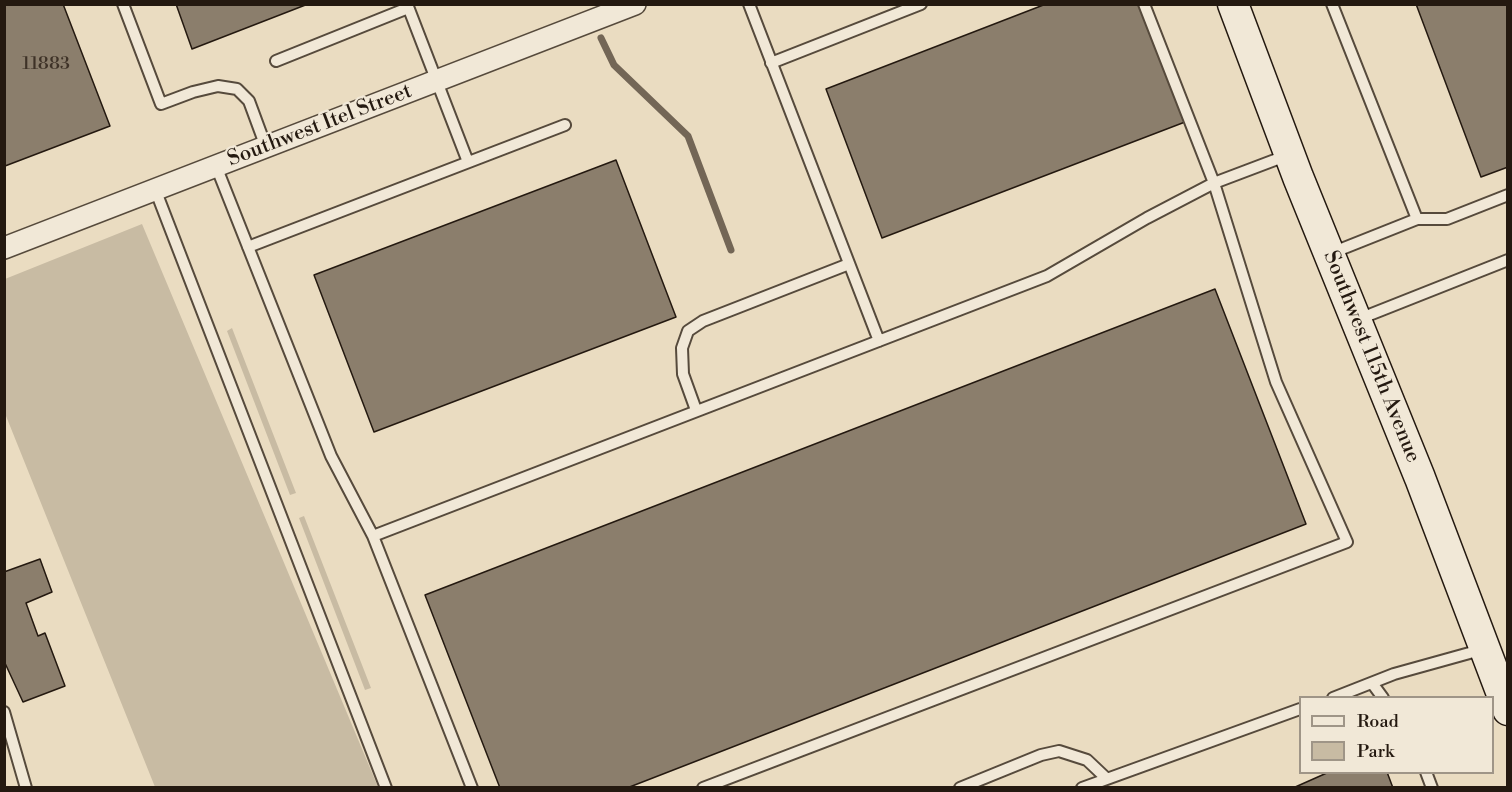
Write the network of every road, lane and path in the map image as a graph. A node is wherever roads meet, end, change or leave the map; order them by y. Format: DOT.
graph roads {
  1 [pos="123,4"];
  2 [pos="635,4"];
  3 [pos="749,4"];
  4 [pos="921,4"];
  5 [pos="1144,4"];
  6 [pos="1233,4"];
  7 [pos="1332,4"];
  8 [pos="407,6"];
  9 [pos="276,61"];
  10 [pos="771,63"];
  11 [pos="438,81"];
  12 [pos="565,125"];
  13 [pos="266,147"];
  14 [pos="1289,154"];
  15 [pos="468,162"];
  16 [pos="216,166"];
  17 [pos="1214,183"];
  18 [pos="155,189"];
  19 [pos="1508,195"];
  20 [pos="1417,219"];
  21 [pos="248,247"];
  22 [pos="4,248"];
  23 [pos="1329,254"];
  24 [pos="1508,260"];
  25 [pos="849,264"];
  26 [pos="1356,320"];
  27 [pos="879,341"];
  28 [pos="696,410"];
  29 [pos="373,536"];
  30 [pos="1484,649"];
  31 [pos="1372,683"];
  32 [pos="1338,696"];
  33 [pos="1382,696"];
  34 [pos="1299,709"];
  35 [pos="1508,710"];
  36 [pos="4,712"];
  37 [pos="1106,778"];
  38 [pos="26,788"];
  39 [pos="386,788"];
  40 [pos="472,788"];
  41 [pos="703,788"];
  42 [pos="960,788"];
  43 [pos="1082,788"];
  1 -- 13 [label="lane"];
  2 -- 11 [label="street, Southwest Itel Street"];
  3 -- 10 [label="lane"];
  4 -- 10 [label="lane"];
  5 -- 17 [label="lane"];
  6 -- 14 [label="street, Southwest 115th Avenue"];
  7 -- 20 [label="lane"];
  8 -- 9 [label="lane"];
  8 -- 11 [label="lane"];
  10 -- 25 [label="lane"];
  11 -- 13 [label="street, Southwest Itel Street"];
  11 -- 15 [label="lane"];
  12 -- 15 [label="lane"];
  13 -- 16 [label="street, Southwest Itel Street"];
  14 -- 17 [label="lane"];
  14 -- 23 [label="street, Southwest 115th Avenue"];
  15 -- 21 [label="lane"];
  16 -- 18 [label="street, Southwest Itel Street"];
  16 -- 21 [label="lane"];
  17 -- 27 [label="lane"];
  17 -- 41 [label="lane"];
  18 -- 22 [label="street, Southwest Itel Street"];
  18 -- 39 [label="lane"];
  19 -- 20 [label="lane"];
  20 -- 23 [label="lane"];
  21 -- 29 [label="lane"];
  23 -- 26 [label="street, Southwest 115th Avenue"];
  24 -- 26 [label="lane"];
  25 -- 27 [label="lane"];
  25 -- 28 [label="lane"];
  26 -- 30 [label="street, Southwest 115th Avenue"];
  27 -- 28 [label="lane"];
  28 -- 29 [label="lane"];
  29 -- 40 [label="lane"];
  30 -- 31 [label="lane"];
  30 -- 35 [label="street, Southwest 115th Avenue"];
  31 -- 32 [label="lane"];
  31 -- 33 [label="lane"];
  34 -- 37 [label="lane"];
  36 -- 38 [label="lane"];
  37 -- 42 [label="lane"];
  37 -- 43 [label="lane"];
}
